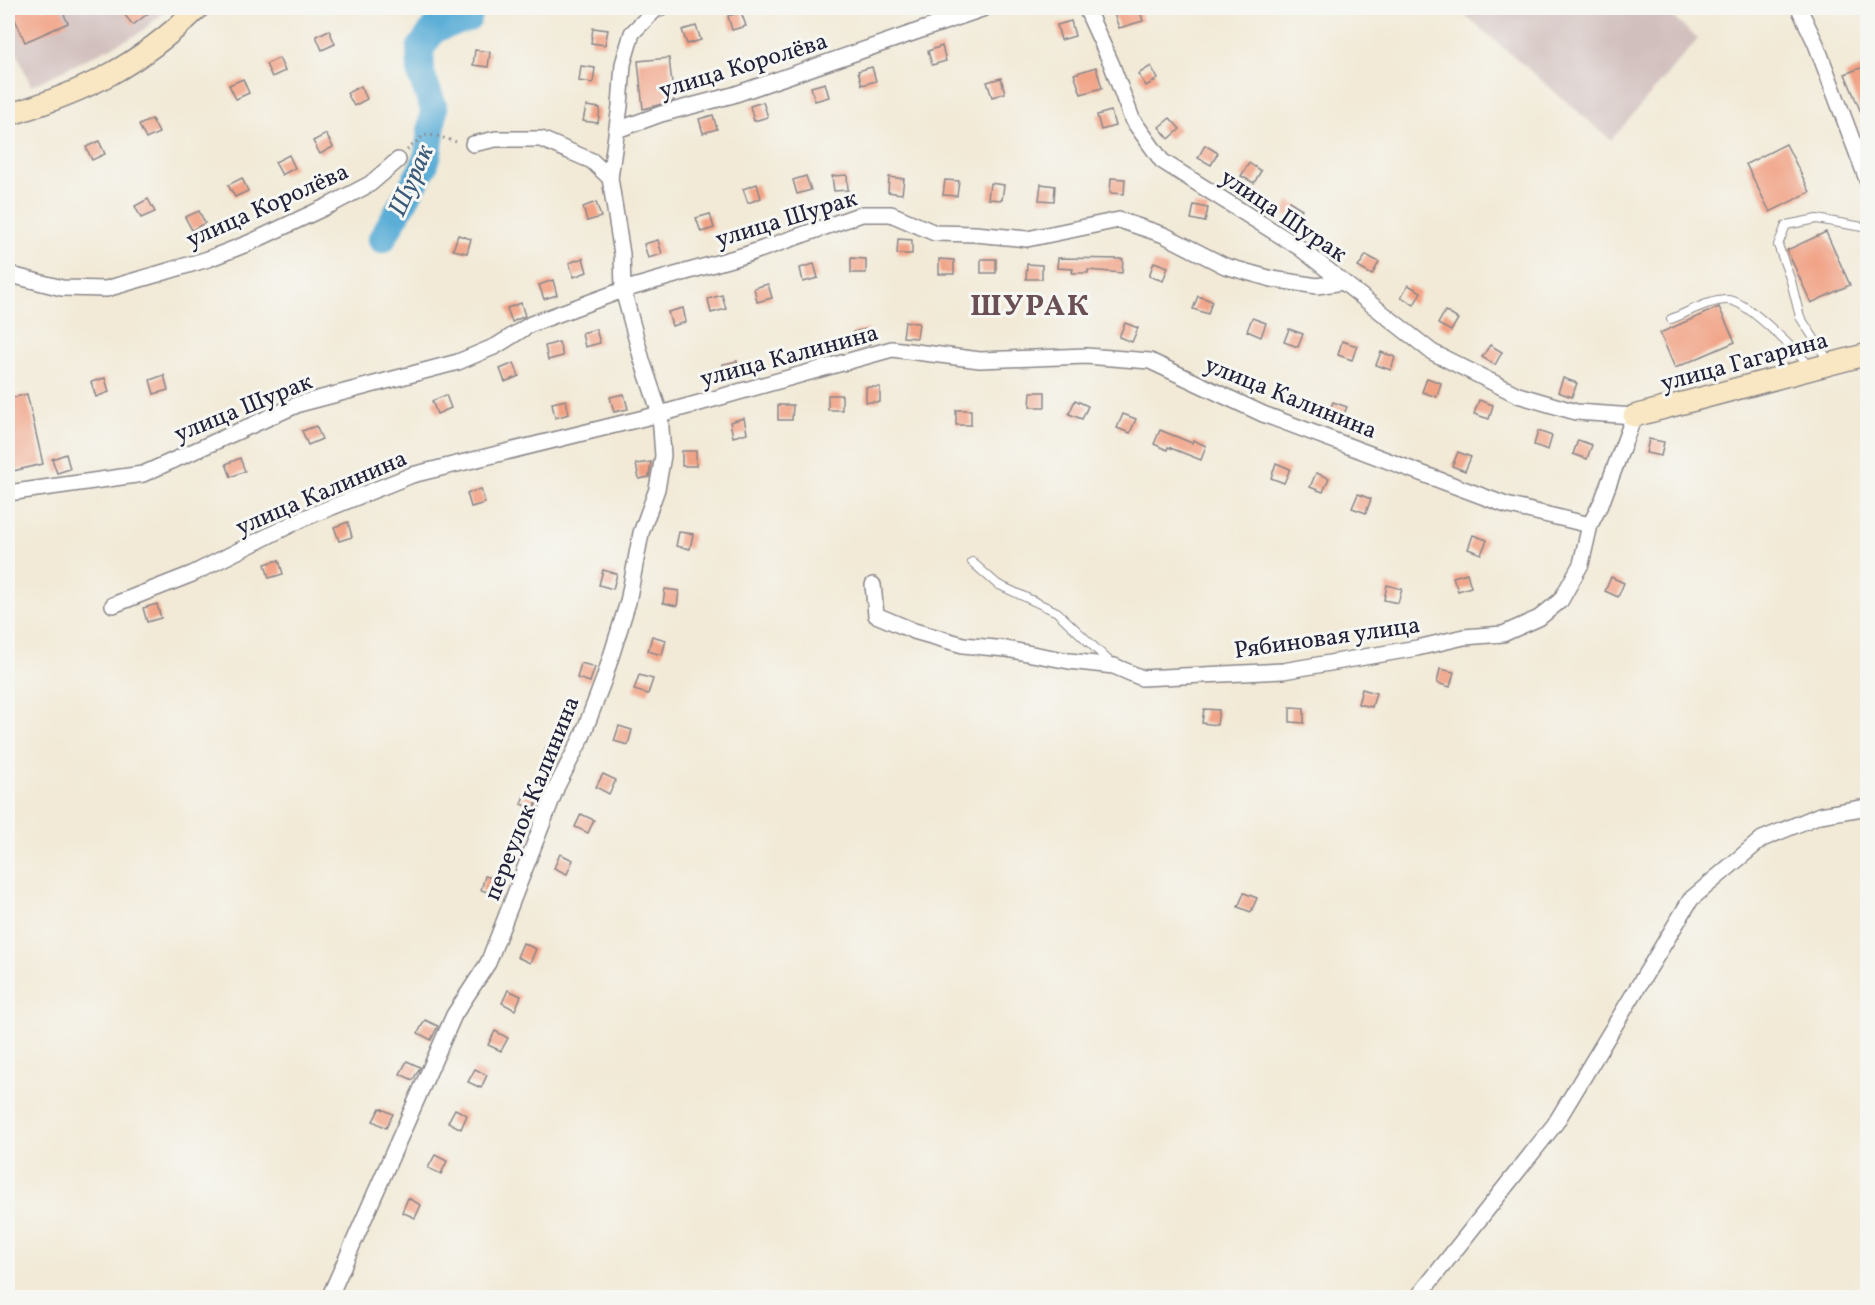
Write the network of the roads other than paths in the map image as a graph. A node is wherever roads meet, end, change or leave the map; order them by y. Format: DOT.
graph roads {
  1 [pos="198,8"];
  2 [pos="660,8"];
  3 [pos="985,8"];
  4 [pos="1086,8"];
  5 [pos="1799,8"];
  6 [pos="8,115"];
  7 [pos="617,130"];
  8 [pos="472,144"];
  9 [pos="398,160"];
  10 [pos="610,178"];
  11 [pos="1868,182"];
  12 [pos="1868,228"];
  13 [pos="8,272"];
  14 [pos="1343,282"];
  15 [pos="623,290"];
  16 [pos="1671,319"];
  17 [pos="1868,354"];
  18 [pos="1822,366"];
  19 [pos="660,414"];
  20 [pos="1634,416"];
  21 [pos="8,494"];
  22 [pos="1590,525"];
  23 [pos="972,562"];
  24 [pos="873,585"];
  25 [pos="113,604"];
  26 [pos="1114,666"];
  27 [pos="1868,807"];
  28 [pos="329,1298"];
  29 [pos="1417,1298"];
  1 -- 6 [label="street"];
  2 -- 7 [label="street, улица Королёва"];
  3 -- 7 [label="street, улица Королёва"];
  4 -- 14 [label="street, улица Шурак"];
  5 -- 11 [label="street"];
  7 -- 10 [label="street, улица Королёва"];
  8 -- 10 [label="street"];
  9 -- 13 [label="street, улица Королёва"];
  10 -- 15 [label="street"];
  12 -- 18 [label="lane"];
  14 -- 15 [label="street, улица Шурак"];
  14 -- 20 [label="street, улица Шурак"];
  15 -- 19 [label="street, переулок Калинина"];
  15 -- 21 [label="street, улица Шурак"];
  16 -- 18 [label="lane"];
  17 -- 18 [label="street, улица Гагарина"];
  18 -- 20 [label="street, улица Гагарина"];
  19 -- 22 [label="street, улица Калинина"];
  19 -- 25 [label="street, улица Калинина"];
  19 -- 28 [label="street, переулок Калинина"];
  20 -- 22 [label="street"];
  22 -- 26 [label="street, Рябиновая улица"];
  23 -- 26 [label="lane"];
  24 -- 26 [label="street, Рябиновая улица"];
  27 -- 29 [label="street"];
}
